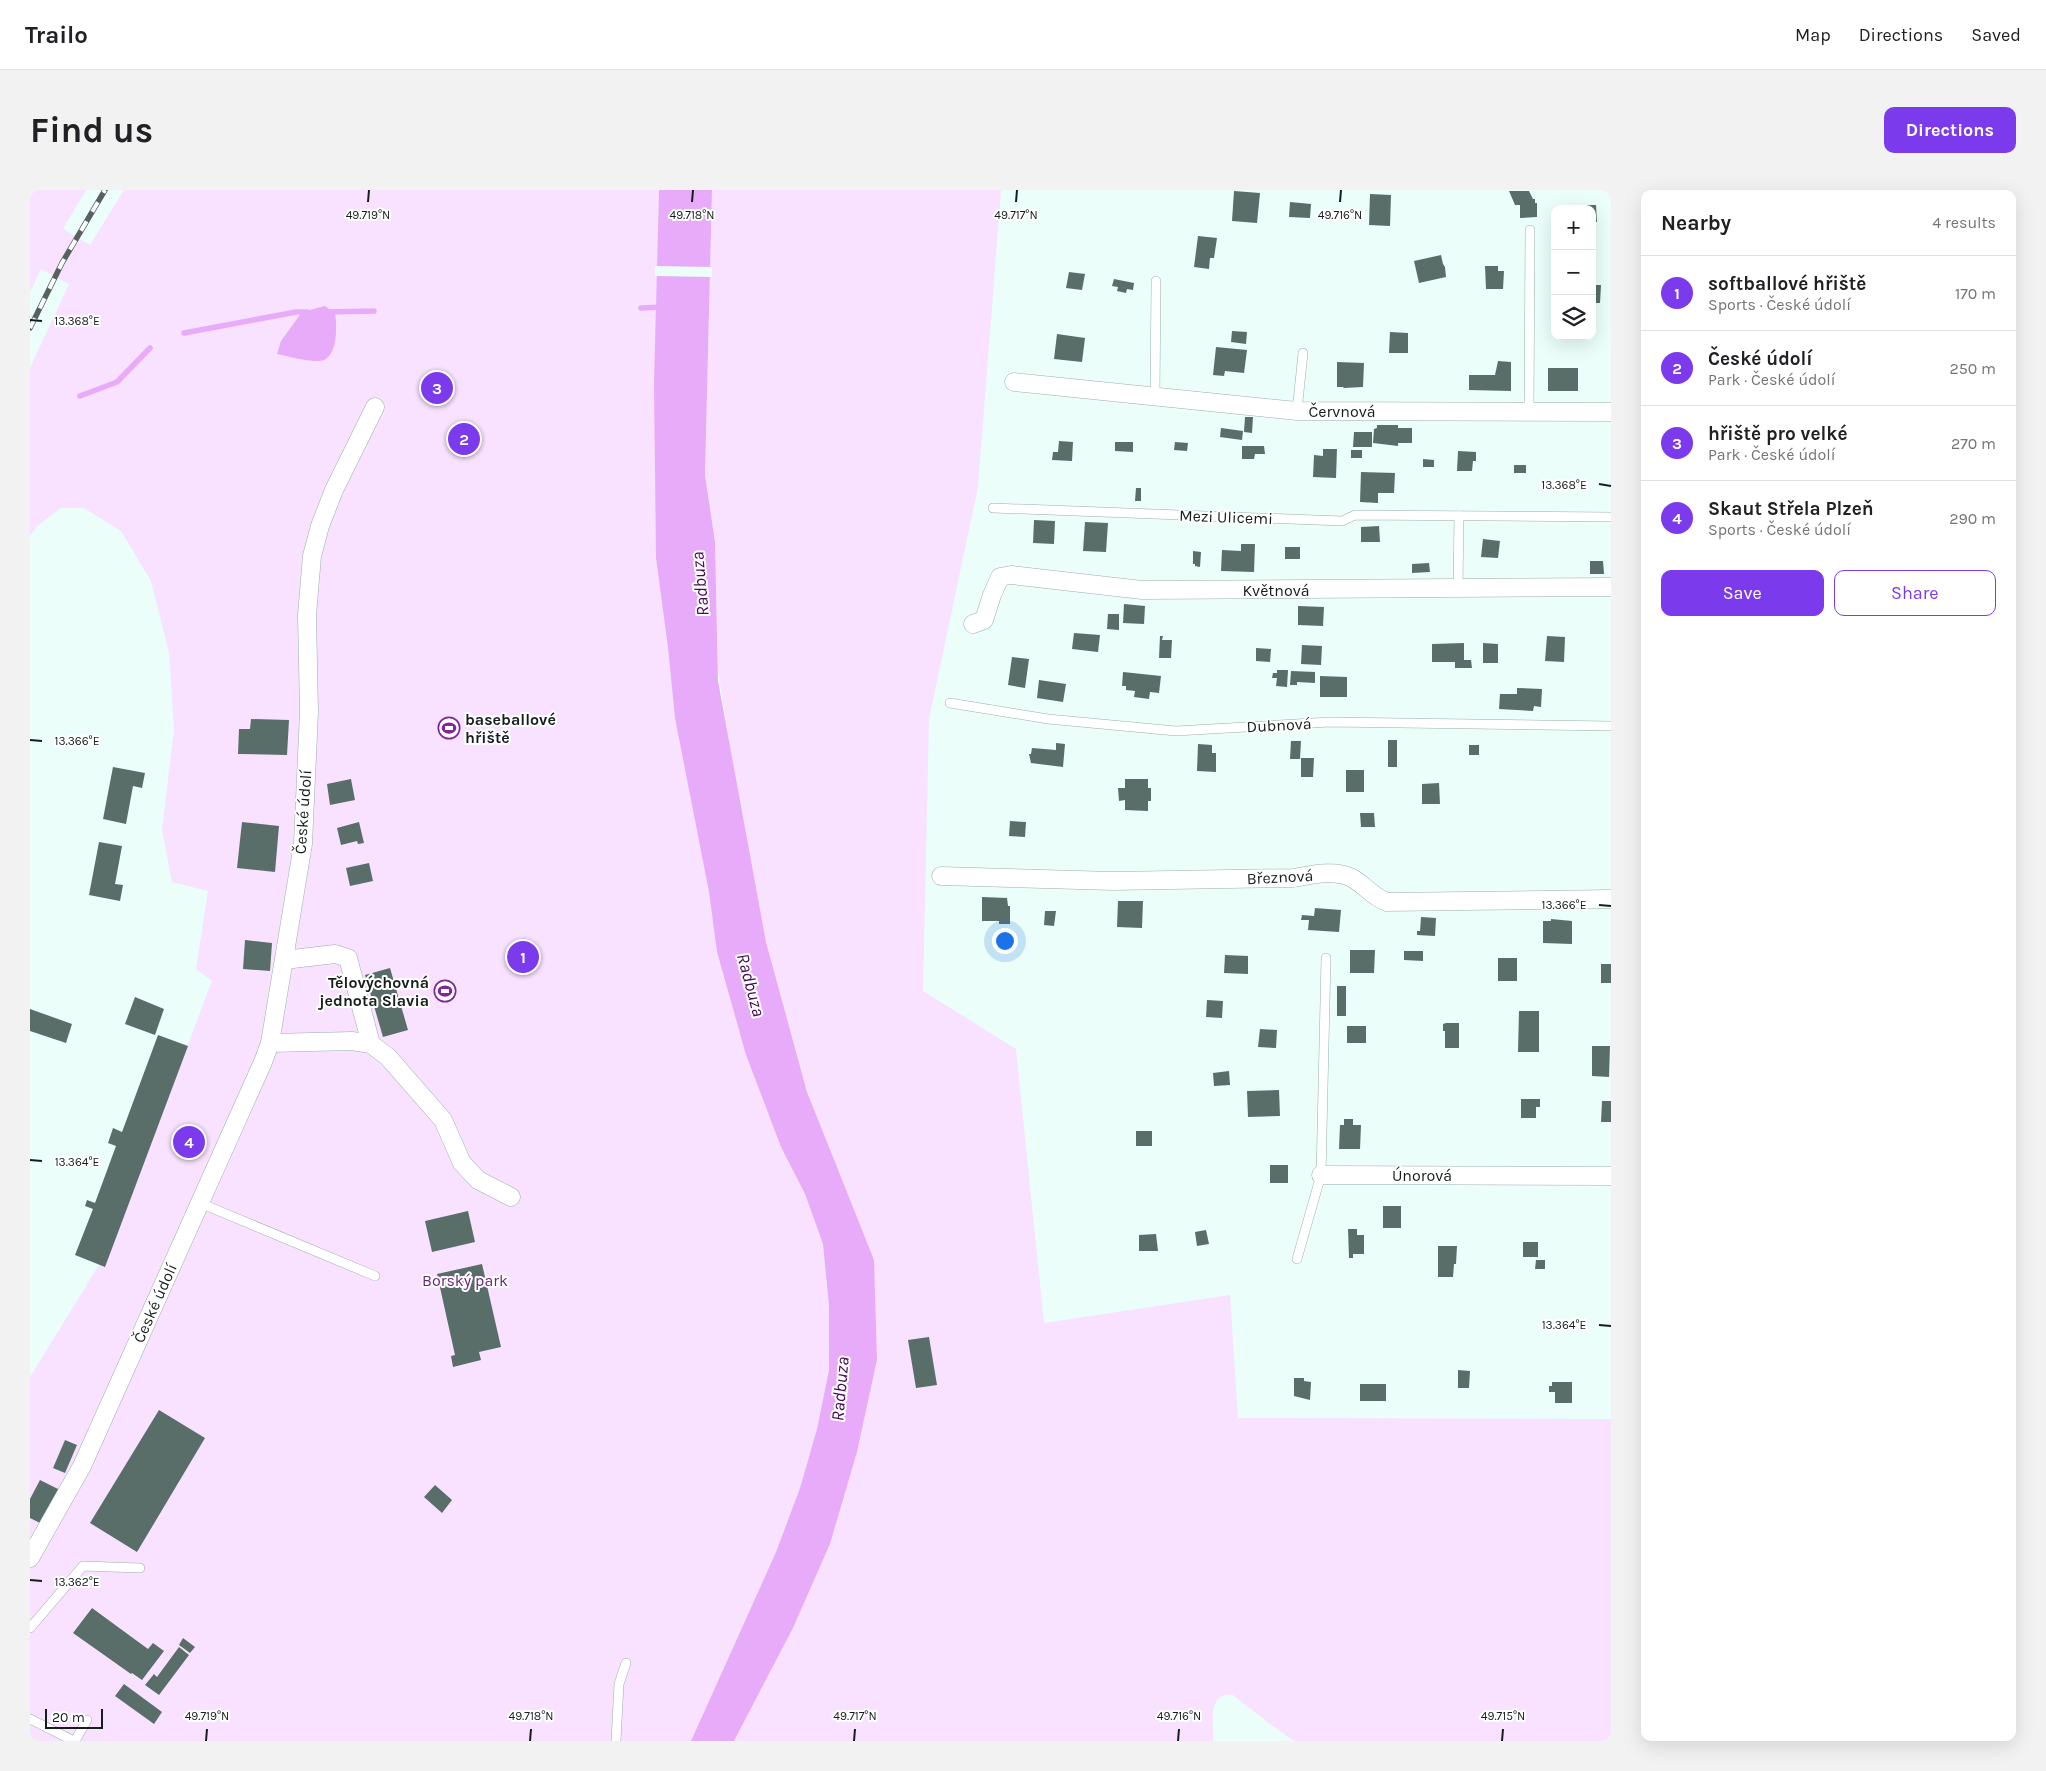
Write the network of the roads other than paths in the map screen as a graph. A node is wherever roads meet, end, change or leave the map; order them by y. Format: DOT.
graph roads {
  1 [pos="1530,230"];
  2 [pos="1156,281"];
  3 [pos="1302,353"];
  4 [pos="1014,382"];
  5 [pos="1155,396"];
  6 [pos="375,407"];
  7 [pos="1297,411"];
  8 [pos="1529,412"];
  9 [pos="1611,412"];
  10 [pos="993,508"];
  11 [pos="1459,516"];
  12 [pos="1611,517"];
  13 [pos="1458,587"];
  14 [pos="1611,587"];
  15 [pos="973,624"];
  16 [pos="950,702"];
  17 [pos="1611,726"];
  18 [pos="941,876"];
  19 [pos="1611,899"];
  20 [pos="1326,958"];
  21 [pos="284,960"];
  22 [pos="270,1042"];
  23 [pos="370,1044"];
  24 [pos="1321,1175"];
  25 [pos="1611,1176"];
  26 [pos="511,1197"];
  27 [pos="200,1203"];
  28 [pos="1297,1259"];
  29 [pos="375,1276"];
  30 [pos="30,1558"];
  31 [pos="140,1568"];
  32 [pos="30,1628"];
  33 [pos="626,1663"];
  34 [pos="30,1719"];
  35 [pos="87,1720"];
  36 [pos="74,1741"];
  37 [pos="616,1741"];
  1 -- 8 [label="lane"];
  2 -- 5 [label="lane"];
  3 -- 7 [label="lane"];
  4 -- 5 [label="street, Červnová"];
  5 -- 7 [label="street, Červnová"];
  6 -- 21 [label="street, České údolí"];
  7 -- 8 [label="street, Červnová"];
  8 -- 9 [label="street, Červnová"];
  10 -- 11 [label="lane, Mezi Ulicemi"];
  11 -- 12 [label="lane, Mezi Ulicemi"];
  11 -- 13 [label="lane"];
  13 -- 14 [label="street, Květnová"];
  13 -- 15 [label="street, Květnová"];
  16 -- 17 [label="lane, Dubnová"];
  18 -- 19 [label="street, Březnová"];
  20 -- 24 [label="lane"];
  21 -- 22 [label="street, České údolí"];
  21 -- 23 [label="street"];
  22 -- 23 [label="street"];
  22 -- 27 [label="street, České údolí"];
  23 -- 26 [label="street"];
  24 -- 25 [label="street, Únorová"];
  24 -- 28 [label="lane"];
  27 -- 29 [label="lane"];
  27 -- 30 [label="street, České údolí"];
  31 -- 32 [label="lane"];
  33 -- 37 [label="lane"];
  34 -- 36 [label="lane"];
  35 -- 36 [label="lane"];
}
